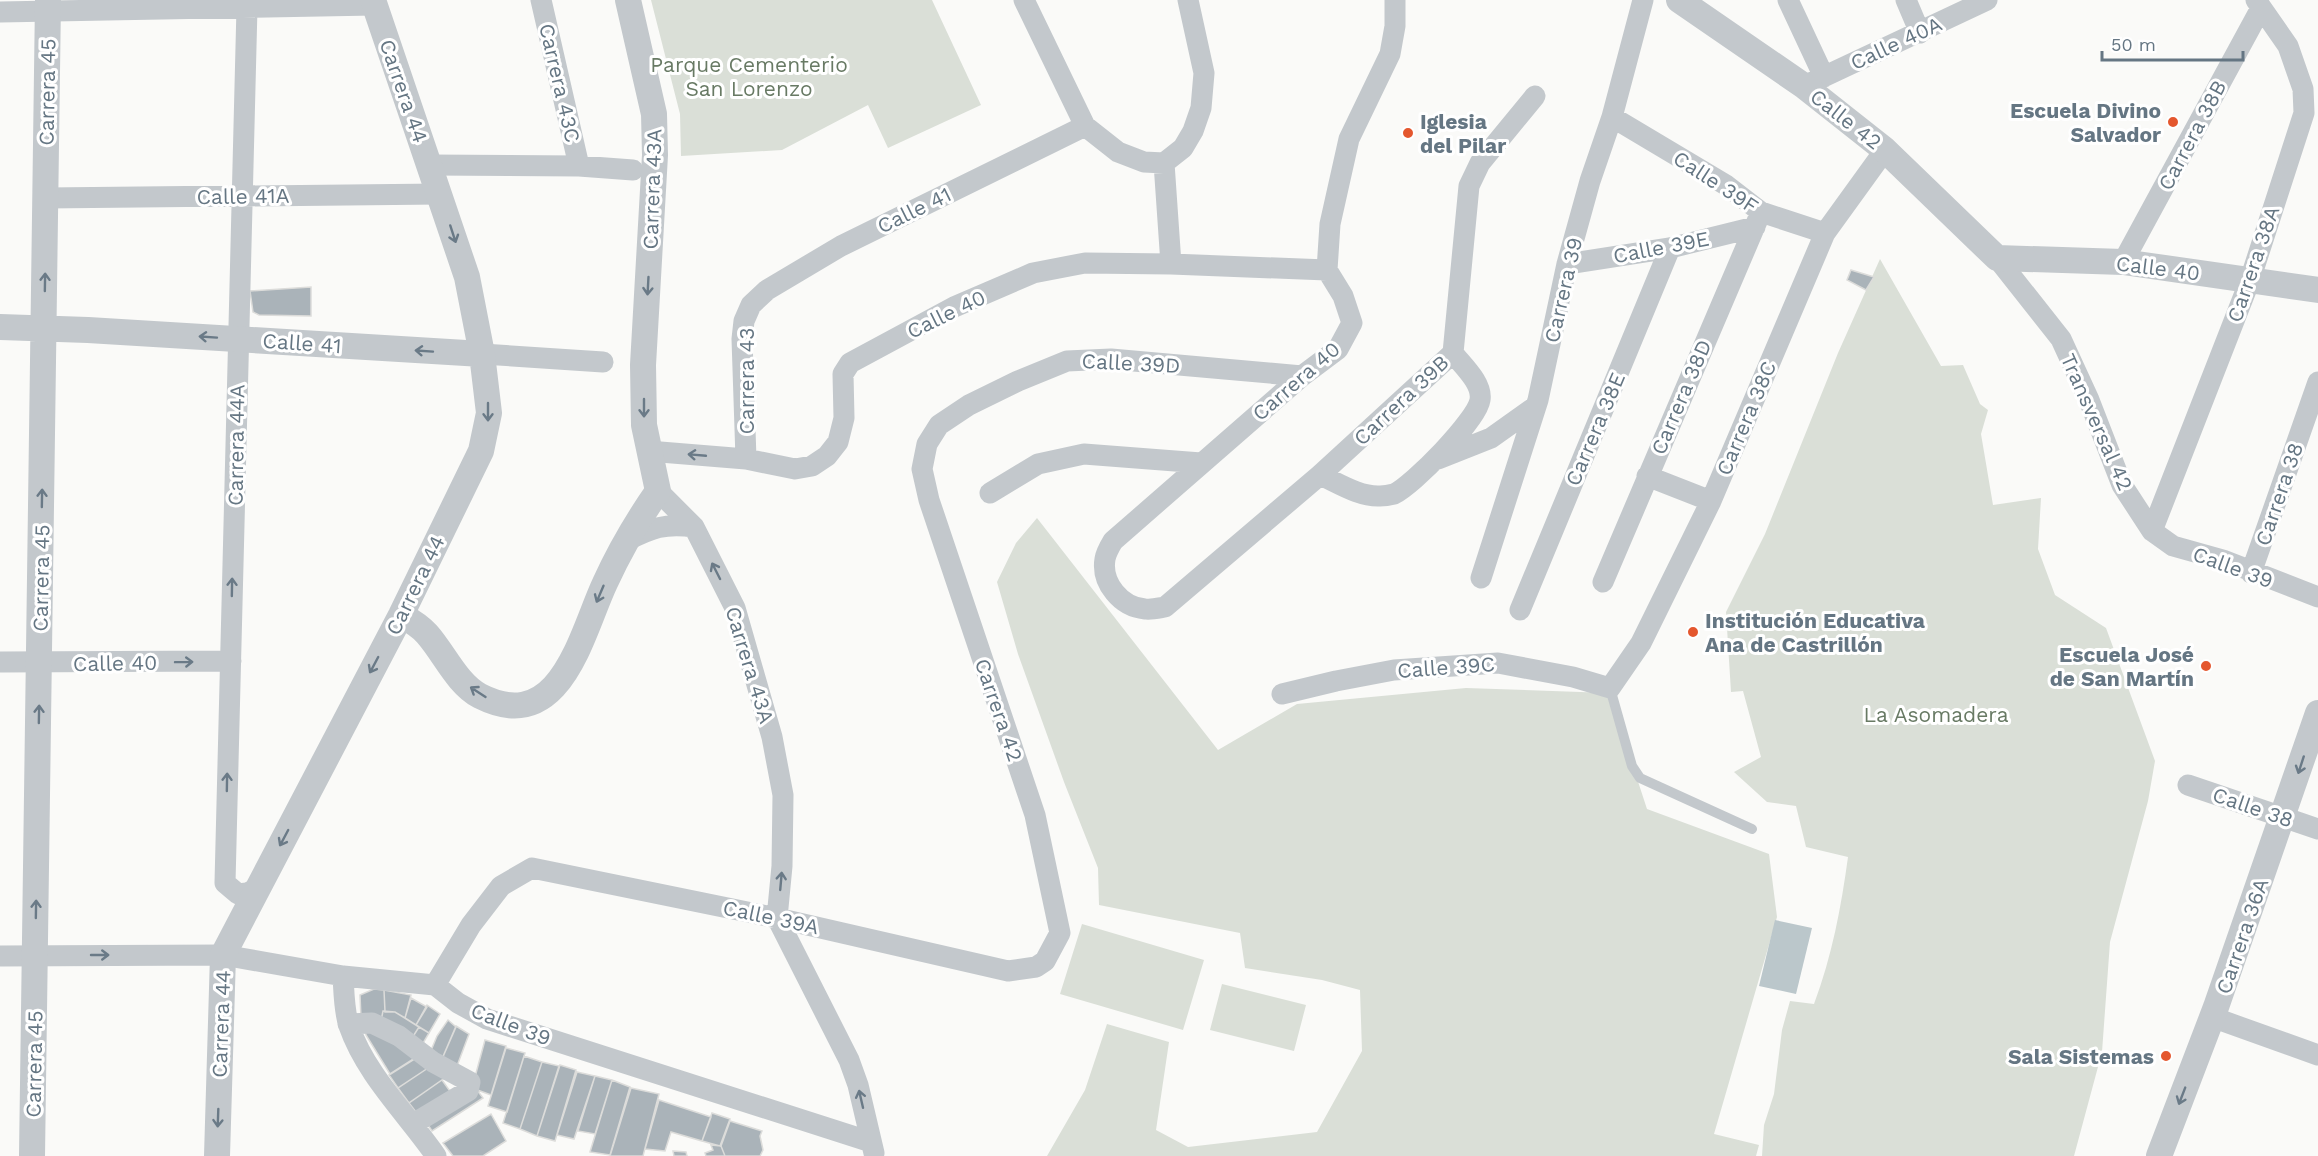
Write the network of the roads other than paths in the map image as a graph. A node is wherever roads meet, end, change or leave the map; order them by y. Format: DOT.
graph roads {
  1 [pos="541,0"];
  2 [pos="628,0"];
  3 [pos="1024,0"];
  4 [pos="1188,0"];
  5 [pos="1395,0"];
  6 [pos="1643,0"];
  7 [pos="1679,0"];
  8 [pos="1788,0"];
  9 [pos="1906,0"];
  10 [pos="1987,0"];
  11 [pos="373,2"];
  12 [pos="148,4"];
  13 [pos="2258,4"];
  14 [pos="48,6"];
  15 [pos="247,7"];
  16 [pos="0,12"];
  17 [pos="1920,33"];
  18 [pos="1814,82"];
  19 [pos="1535,96"];
  20 [pos="1612,117"];
  21 [pos="1084,126"];
  22 [pos="1885,150"];
  23 [pos="1164,164"];
  24 [pos="430,165"];
  25 [pos="579,166"];
  26 [pos="633,170"];
  27 [pos="440,194"];
  28 [pos="242,196"];
  29 [pos="46,198"];
  30 [pos="1758,220"];
  31 [pos="1825,233"];
  32 [pos="1670,248"];
  33 [pos="1997,258"];
  34 [pos="2123,262"];
  35 [pos="1171,264"];
  36 [pos="1568,264"];
  37 [pos="1328,270"];
  38 [pos="2250,280"];
  39 [pos="2318,290"];
  40 [pos="751,305"];
  41 [pos="0,327"];
  42 [pos="44,329"];
  43 [pos="239,339"];
  44 [pos="1452,353"];
  45 [pos="482,354"];
  46 [pos="603,362"];
  47 [pos="1302,376"];
  48 [pos="2318,382"];
  49 [pos="1536,406"];
  50 [pos="939,425"];
  51 [pos="648,451"];
  52 [pos="746,459"];
  53 [pos="1434,460"];
  54 [pos="1201,463"];
  55 [pos="1320,475"];
  56 [pos="1647,476"];
  57 [pos="657,491"];
  58 [pos="990,493"];
  59 [pos="1711,501"];
  60 [pos="694,527"];
  61 [pos="2152,531"];
  62 [pos="626,541"];
  63 [pos="2251,573"];
  64 [pos="1481,578"];
  65 [pos="1603,582"];
  66 [pos="2318,597"];
  67 [pos="1165,607"];
  68 [pos="1520,610"];
  69 [pos="401,615"];
  70 [pos="231,661"];
  71 [pos="0,662"];
  72 [pos="40,664"];
  73 [pos="1610,688"];
  74 [pos="1282,694"];
  75 [pos="2318,713"];
  76 [pos="2188,785"];
  77 [pos="2283,817"];
  78 [pos="1752,829"];
  79 [pos="2318,829"];
  80 [pos="258,888"];
  81 [pos="777,918"];
  82 [pos="223,955"];
  83 [pos="0,956"];
  84 [pos="35,956"];
  85 [pos="1008,971"];
  86 [pos="343,976"];
  87 [pos="435,985"];
  88 [pos="2212,1017"];
  89 [pos="348,1024"];
  90 [pos="2318,1055"];
  91 [pos="413,1124"];
  92 [pos="873,1149"];
  93 [pos="32,1156"];
  94 [pos="217,1156"];
  95 [pos="436,1156"];
  96 [pos="2159,1156"];
  1 -- 25 [label="street, Carrera 43C"];
  2 -- 51 [label="street, Carrera 43A, one-way"];
  3 -- 21 [label="street"];
  4 -- 23 [label="street"];
  5 -- 37 [label="street"];
  6 -- 20 [label="street, Carrera 39"];
  7 -- 18 [label="street, Calle 42"];
  8 -- 18 [label="street"];
  9 -- 17 [label="street"];
  10 -- 17 [label="street, Calle 40A"];
  11 -- 15 [label="street"];
  11 -- 24 [label="street, Carrera 44"];
  12 -- 14 [label="street"];
  12 -- 15 [label="street"];
  13 -- 34 [label="street, Carrera 38B"];
  13 -- 38 [label="street, Carrera 38A"];
  14 -- 16 [label="street"];
  14 -- 29 [label="street, Carrera 45"];
  15 -- 28 [label="street, Carrera 44A"];
  17 -- 18 [label="street, Calle 40A"];
  18 -- 22 [label="street, Calle 42"];
  19 -- 44 [label="street, Carrera 39B"];
  20 -- 30 [label="street, Calle 39F"];
  20 -- 36 [label="street, Carrera 39"];
  21 -- 23 [label="street"];
  21 -- 40 [label="street, Calle 41"];
  22 -- 31 [label="street, Carrera 38C"];
  22 -- 33 [label="street, Calle 42"];
  23 -- 35 [label="street"];
  24 -- 25 [label="street"];
  24 -- 27 [label="street, Carrera 44"];
  25 -- 26 [label="street"];
  27 -- 28 [label="street, Calle 41A"];
  27 -- 45 [label="street, Carrera 44, one-way"];
  28 -- 29 [label="street, Calle 41A"];
  28 -- 43 [label="street, Carrera 44A"];
  42 -- 29 [label="street, Carrera 45, one-way"];
  30 -- 31 [label="street, Calle 39F"];
  30 -- 32 [label="street, Calle 39E"];
  30 -- 56 [label="street, Carrera 38D"];
  31 -- 59 [label="street, Carrera 38C"];
  32 -- 36 [label="street, Calle 39E"];
  32 -- 68 [label="street, Carrera 38E"];
  33 -- 34 [label="street, Calle 40"];
  33 -- 61 [label="street, Transversal 42"];
  34 -- 38 [label="street, Calle 40"];
  35 -- 37 [label="street, Calle 40"];
  35 -- 52 [label="street, Calle 40"];
  36 -- 49 [label="street, Carrera 39"];
  37 -- 47 [label="street, Carrera 40"];
  38 -- 39 [label="street, Calle 40"];
  38 -- 61 [label="street, Carrera 38A"];
  40 -- 52 [label="street, Carrera 43"];
  41 -- 42 [label="street, Calle 41"];
  43 -- 42 [label="street, Calle 41, one-way"];
  72 -- 42 [label="street, Carrera 45, one-way"];
  45 -- 43 [label="street, Calle 41, one-way"];
  70 -- 43 [label="street, Carrera 44A, one-way"];
  44 -- 53 [label="street"];
  44 -- 55 [label="street, Carrera 39B"];
  45 -- 46 [label="street, Calle 41"];
  45 -- 69 [label="street, Carrera 44, one-way"];
  47 -- 50 [label="street, Calle 39D"];
  47 -- 54 [label="street, Carrera 40"];
  48 -- 63 [label="street, Carrera 38"];
  49 -- 53 [label="street"];
  49 -- 64 [label="street, Carrera 39"];
  50 -- 85 [label="street, Carrera 42"];
  52 -- 51 [label="street, Calle 40, one-way"];
  51 -- 57 [label="street, Carrera 43A"];
  53 -- 55 [label="street"];
  54 -- 58 [label="street"];
  54 -- 67 [label="street, Carrera 40"];
  55 -- 67 [label="street, Carrera 39B"];
  56 -- 59 [label="street"];
  56 -- 65 [label="street, Carrera 38D"];
  57 -- 60 [label="street, Carrera 43A"];
  57 -- 62 [label="street"];
  59 -- 73 [label="street, Carrera 38C"];
  60 -- 62 [label="street"];
  81 -- 60 [label="street, Carrera 43A, one-way"];
  61 -- 63 [label="street, Calle 39"];
  62 -- 69 [label="street, one-way"];
  63 -- 66 [label="street, Calle 39"];
  69 -- 80 [label="street, Carrera 44, one-way"];
  72 -- 70 [label="street, Calle 40, one-way"];
  80 -- 70 [label="street, Carrera 44A, one-way"];
  71 -- 72 [label="street, Calle 40"];
  84 -- 72 [label="street, Carrera 45, one-way"];
  73 -- 74 [label="street, Calle 39C"];
  73 -- 78 [label="lane"];
  75 -- 77 [label="street, Carrera 36A, one-way"];
  76 -- 77 [label="street, Calle 38"];
  77 -- 79 [label="street, Calle 38"];
  77 -- 88 [label="street, Carrera 36A"];
  80 -- 82 [label="street, Carrera 44"];
  81 -- 85 [label="street, Calle 39A"];
  81 -- 87 [label="street, Calle 39A"];
  92 -- 81 [label="street, one-way"];
  84 -- 82 [label="street, one-way"];
  82 -- 86 [label="street"];
  82 -- 94 [label="street, Carrera 44, one-way"];
  83 -- 84 [label="street"];
  84 -- 93 [label="street, Carrera 45"];
  86 -- 87 [label="street"];
  86 -- 89 [label="street"];
  87 -- 92 [label="street, Calle 39"];
  88 -- 90 [label="street"];
  88 -- 96 [label="street, Carrera 36A, one-way"];
  89 -- 91 [label="street"];
  89 -- 91 [label="street"];
  91 -- 95 [label="street"];
}
